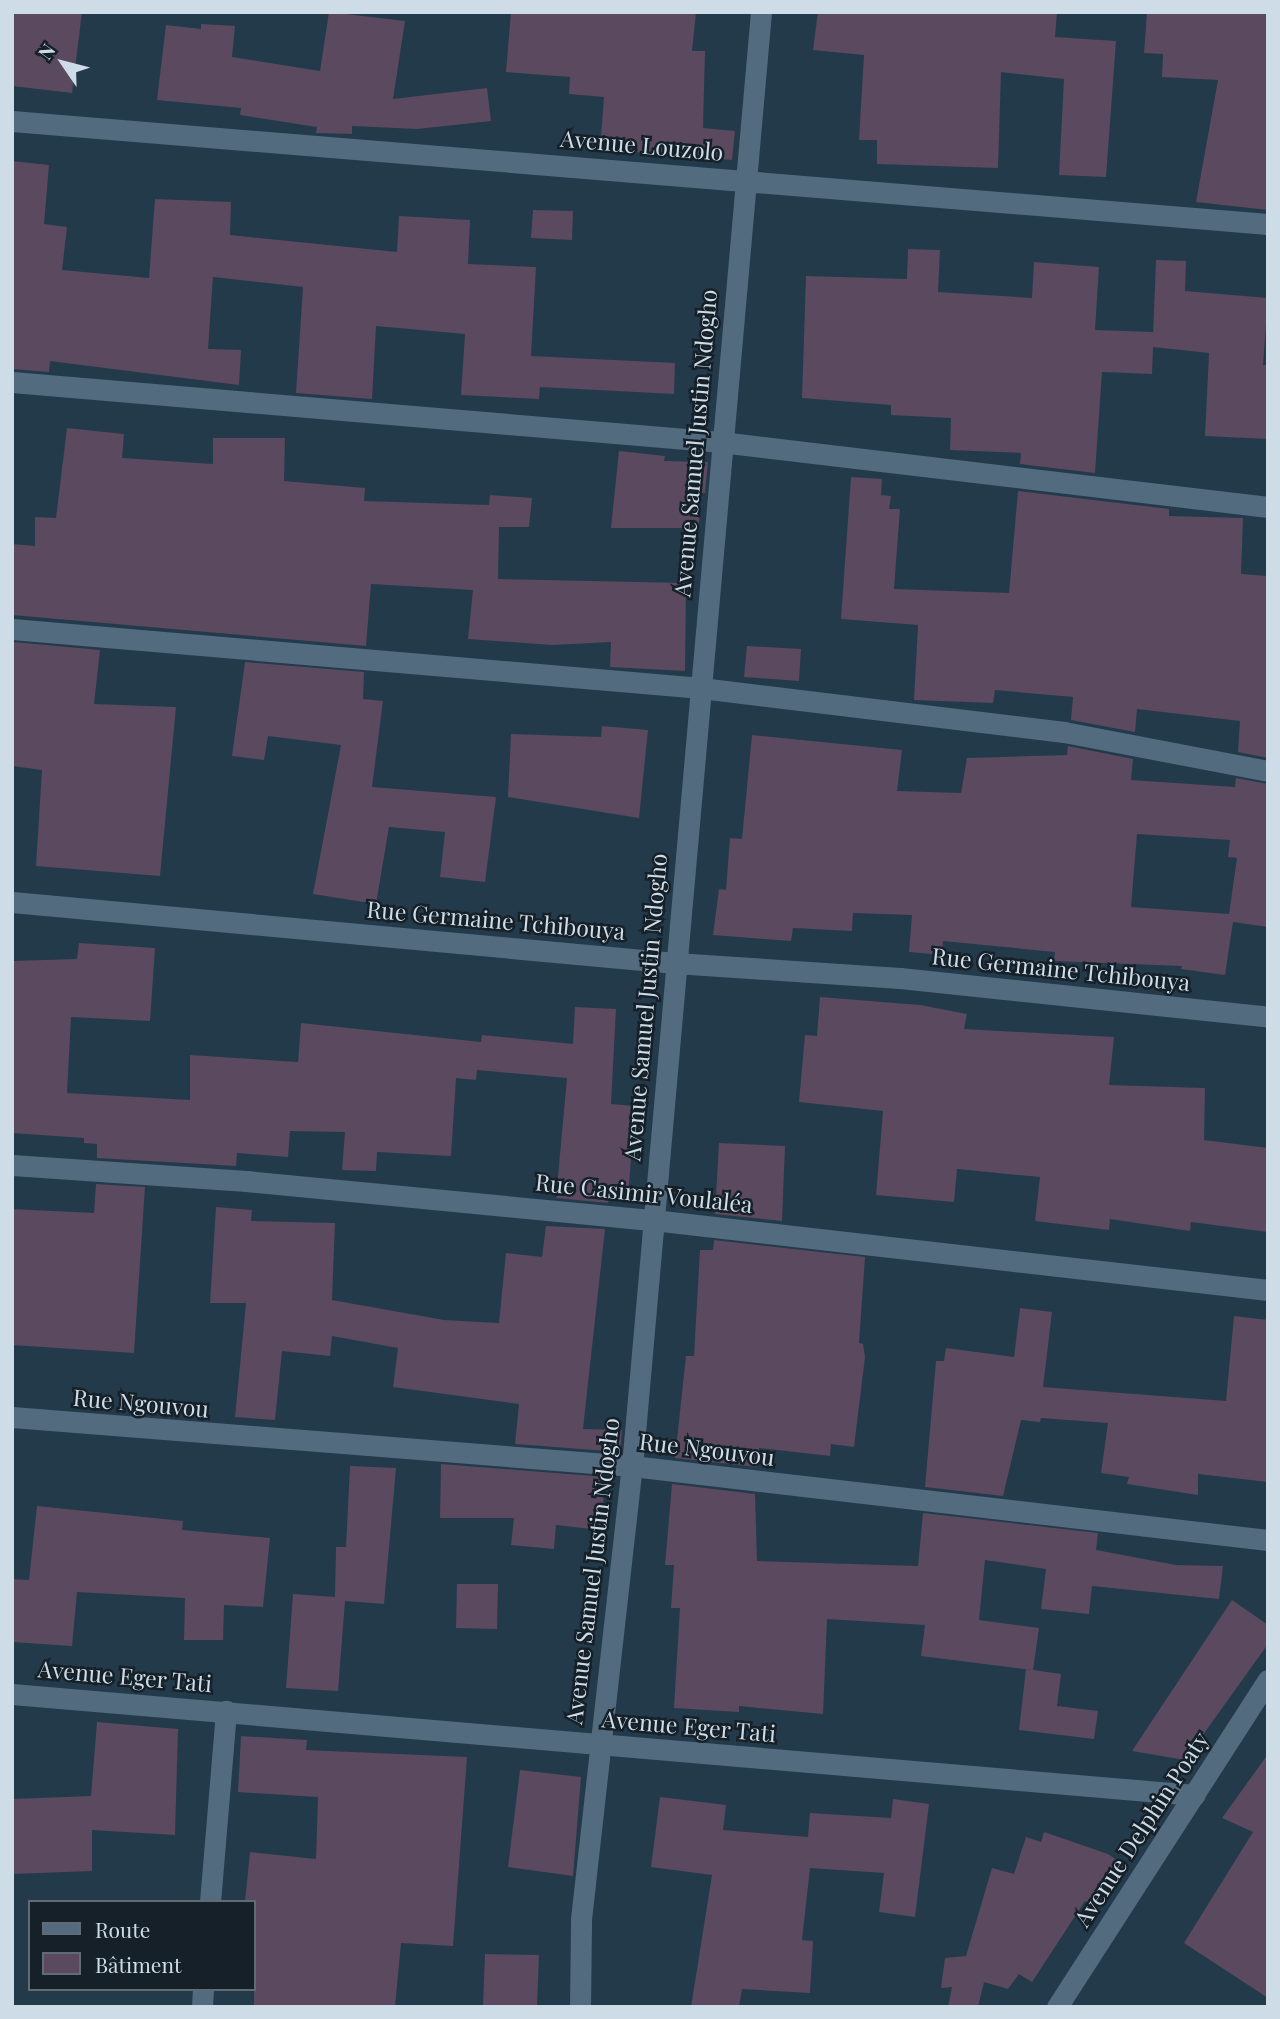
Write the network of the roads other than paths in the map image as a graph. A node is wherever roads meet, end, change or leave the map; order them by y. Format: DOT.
graph roads {
  1 [pos="761,12"];
  2 [pos="12,121"];
  3 [pos="744,180"];
  4 [pos="1268,225"];
  5 [pos="12,382"];
  6 [pos="721,442"];
  7 [pos="1268,507"];
  8 [pos="12,629"];
  9 [pos="701,688"];
  10 [pos="1268,771"];
  11 [pos="12,902"];
  12 [pos="675,962"];
  13 [pos="1268,1017"];
  14 [pos="12,1165"];
  15 [pos="653,1220"];
  16 [pos="1268,1290"];
  17 [pos="12,1417"];
  18 [pos="632,1466"];
  19 [pos="1268,1540"];
  20 [pos="1268,1680"];
  21 [pos="12,1694"];
  22 [pos="226,1711"];
  23 [pos="598,1746"];
  24 [pos="1195,1795"];
  25 [pos="209,1900"];
  26 [pos="580,2007"];
  27 [pos="1057,2007"];
  1 -- 3 [label="street, Avenue Samuel Justin Ndogho"];
  2 -- 3 [label="street, Avenue Louzolo"];
  3 -- 4 [label="street, Avenue Louzolo"];
  3 -- 6 [label="street, Avenue Samuel Justin Ndogho"];
  5 -- 6 [label="street"];
  6 -- 7 [label="street"];
  6 -- 9 [label="street, Avenue Samuel Justin Ndogho"];
  8 -- 9 [label="street"];
  9 -- 10 [label="street"];
  9 -- 12 [label="street, Avenue Samuel Justin Ndogho"];
  11 -- 12 [label="street, Rue Germaine Tchibouya"];
  12 -- 13 [label="street, Rue Germaine Tchibouya"];
  12 -- 15 [label="street, Avenue Samuel Justin Ndogho"];
  14 -- 15 [label="street, Rue Casimir Voulaléa"];
  15 -- 16 [label="street, Rue Casimir Voulaléa"];
  15 -- 18 [label="street, Avenue Samuel Justin Ndogho"];
  17 -- 18 [label="street, Rue Ngouvou"];
  18 -- 19 [label="street, Rue Ngouvou"];
  18 -- 23 [label="street, Avenue Samuel Justin Ndogho"];
  20 -- 24 [label="street, Avenue Delphin Poaty"];
  21 -- 22 [label="street, Avenue Eger Tati"];
  22 -- 23 [label="street, Avenue Eger Tati"];
  22 -- 25 [label="street"];
  23 -- 24 [label="street, Avenue Eger Tati"];
  23 -- 26 [label="street, Avenue Samuel Justin Ndogho"];
  24 -- 27 [label="street, Avenue Delphin Poaty"];
}
